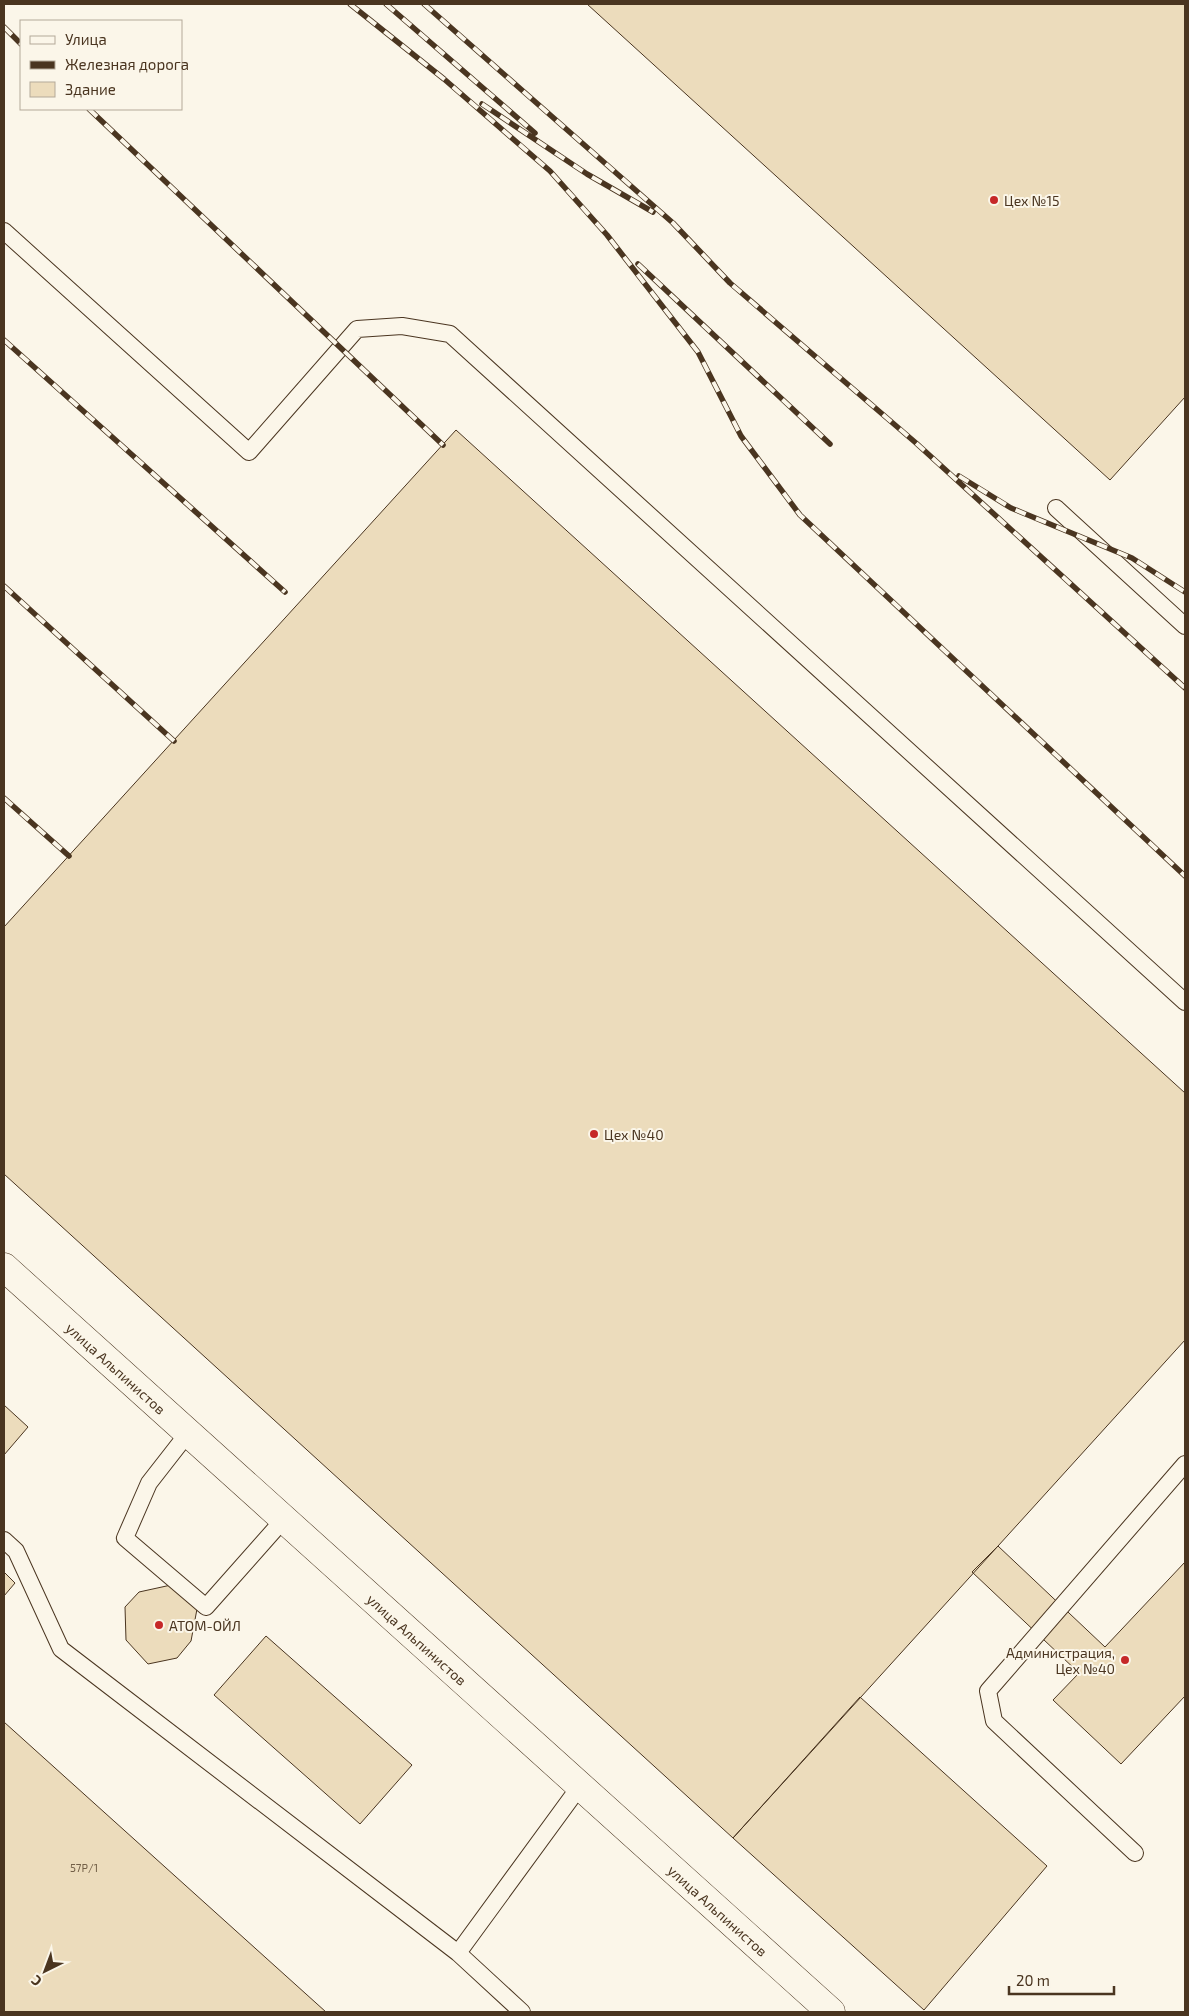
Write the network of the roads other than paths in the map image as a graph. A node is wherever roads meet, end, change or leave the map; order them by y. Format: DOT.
graph roads {
  1 [pos="4,231"];
  2 [pos="1056,508"];
  3 [pos="1185,626"];
  4 [pos="1185,1002"];
  5 [pos="4,1267"];
  6 [pos="188,1433"];
  7 [pos="1185,1464"];
  8 [pos="284,1519"];
  9 [pos="4,1540"];
  10 [pos="580,1786"];
  11 [pos="1135,1853"];
  12 [pos="458,1953"];
  13 [pos="522,2012"];
  14 [pos="831,2012"];
  1 -- 4 [label="lane"];
  2 -- 3 [label="lane"];
  5 -- 6 [label="main road, улица Альпинистов"];
  6 -- 8 [label="main road, улица Альпинистов"];
  6 -- 8 [label="lane"];
  7 -- 11 [label="lane"];
  8 -- 10 [label="main road, улица Альпинистов"];
  9 -- 12 [label="lane"];
  10 -- 12 [label="lane"];
  10 -- 14 [label="main road, улица Альпинистов"];
  12 -- 13 [label="lane"];
}
